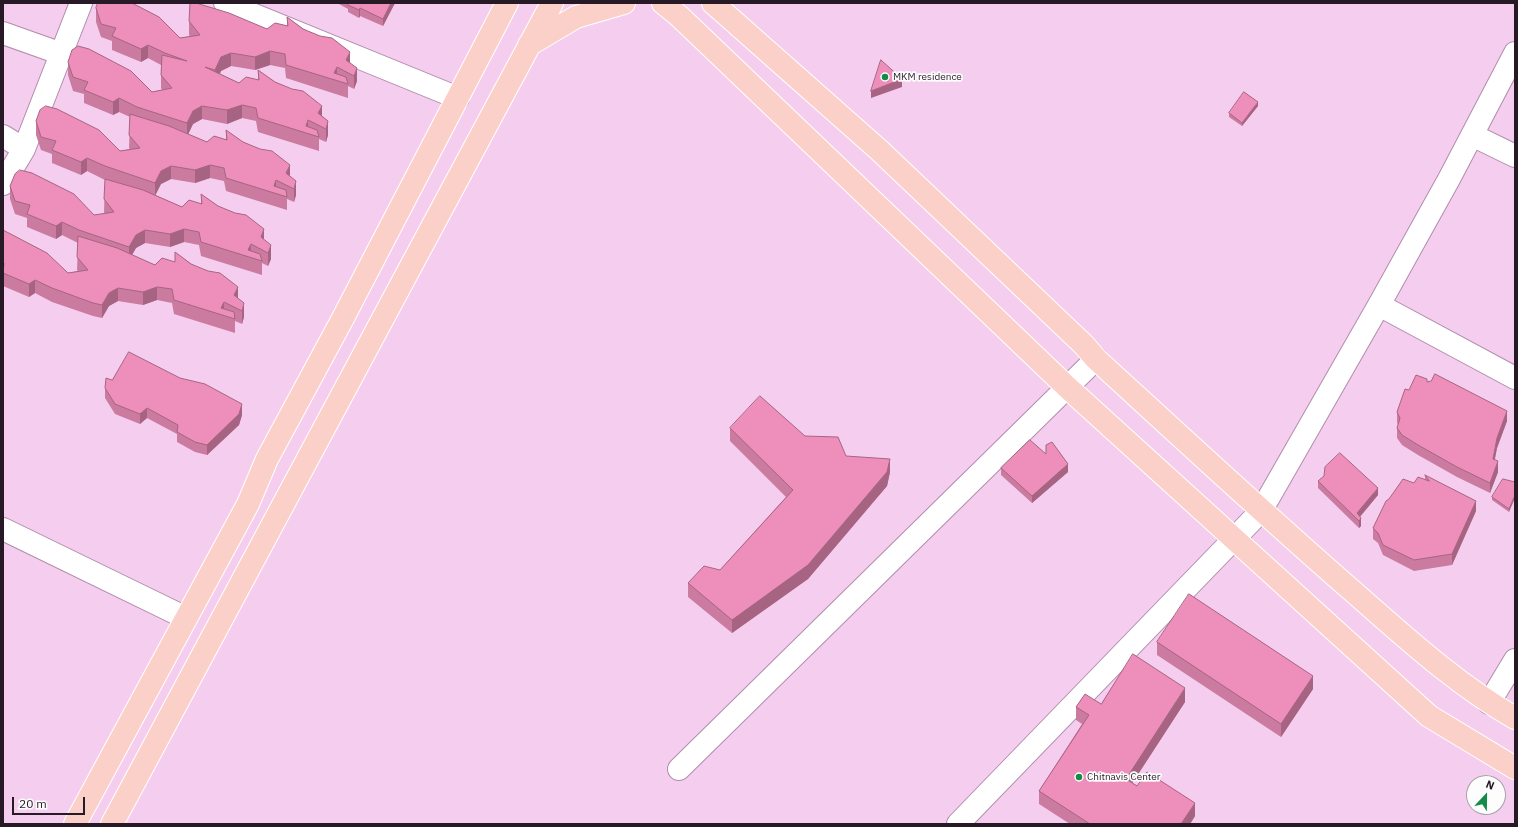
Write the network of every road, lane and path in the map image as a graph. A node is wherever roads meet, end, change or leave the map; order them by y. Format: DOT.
graph roads {
  1 [pos="81,3"];
  2 [pos="225,3"];
  3 [pos="507,3"];
  4 [pos="552,3"];
  5 [pos="624,3"];
  6 [pos="663,3"];
  7 [pos="713,3"];
  8 [pos="496,13"];
  9 [pos="3,33"];
  10 [pos="529,45"];
  11 [pos="1515,53"];
  12 [pos="62,54"];
  13 [pos="458,98"];
  14 [pos="1472,135"];
  15 [pos="3,136"];
  16 [pos="24,149"];
  17 [pos="1515,156"];
  18 [pos="3,184"];
  19 [pos="1379,305"];
  20 [pos="1096,359"];
  21 [pos="1515,378"];
  22 [pos="1067,387"];
  23 [pos="1260,511"];
  24 [pos="3,529"];
  25 [pos="1233,539"];
  26 [pos="186,618"];
  27 [pos="1515,660"];
  28 [pos="1489,703"];
  29 [pos="1515,718"];
  30 [pos="1515,768"];
  31 [pos="679,769"];
  32 [pos="75,824"];
  33 [pos="112,824"];
  34 [pos="958,824"];
  1 -- 12 [label="street"];
  2 -- 13 [label="street"];
  3 -- 8 [label="main road"];
  4 -- 10 [label="main road"];
  5 -- 10 [label="main road"];
  6 -- 22 [label="main road"];
  7 -- 20 [label="main road"];
  8 -- 13 [label="main road"];
  9 -- 12 [label="street"];
  10 -- 33 [label="main road"];
  11 -- 14 [label="street"];
  12 -- 16 [label="street"];
  13 -- 26 [label="main road"];
  14 -- 17 [label="street"];
  14 -- 19 [label="street"];
  15 -- 16 [label="street"];
  16 -- 18 [label="street"];
  19 -- 21 [label="street"];
  19 -- 23 [label="street"];
  20 -- 22 [label="street"];
  20 -- 23 [label="main road"];
  22 -- 25 [label="main road"];
  22 -- 31 [label="street"];
  23 -- 25 [label="street"];
  23 -- 28 [label="main road"];
  24 -- 26 [label="street"];
  25 -- 30 [label="main road"];
  25 -- 34 [label="street"];
  26 -- 32 [label="main road"];
  27 -- 28 [label="street"];
  28 -- 29 [label="main road"];
}
